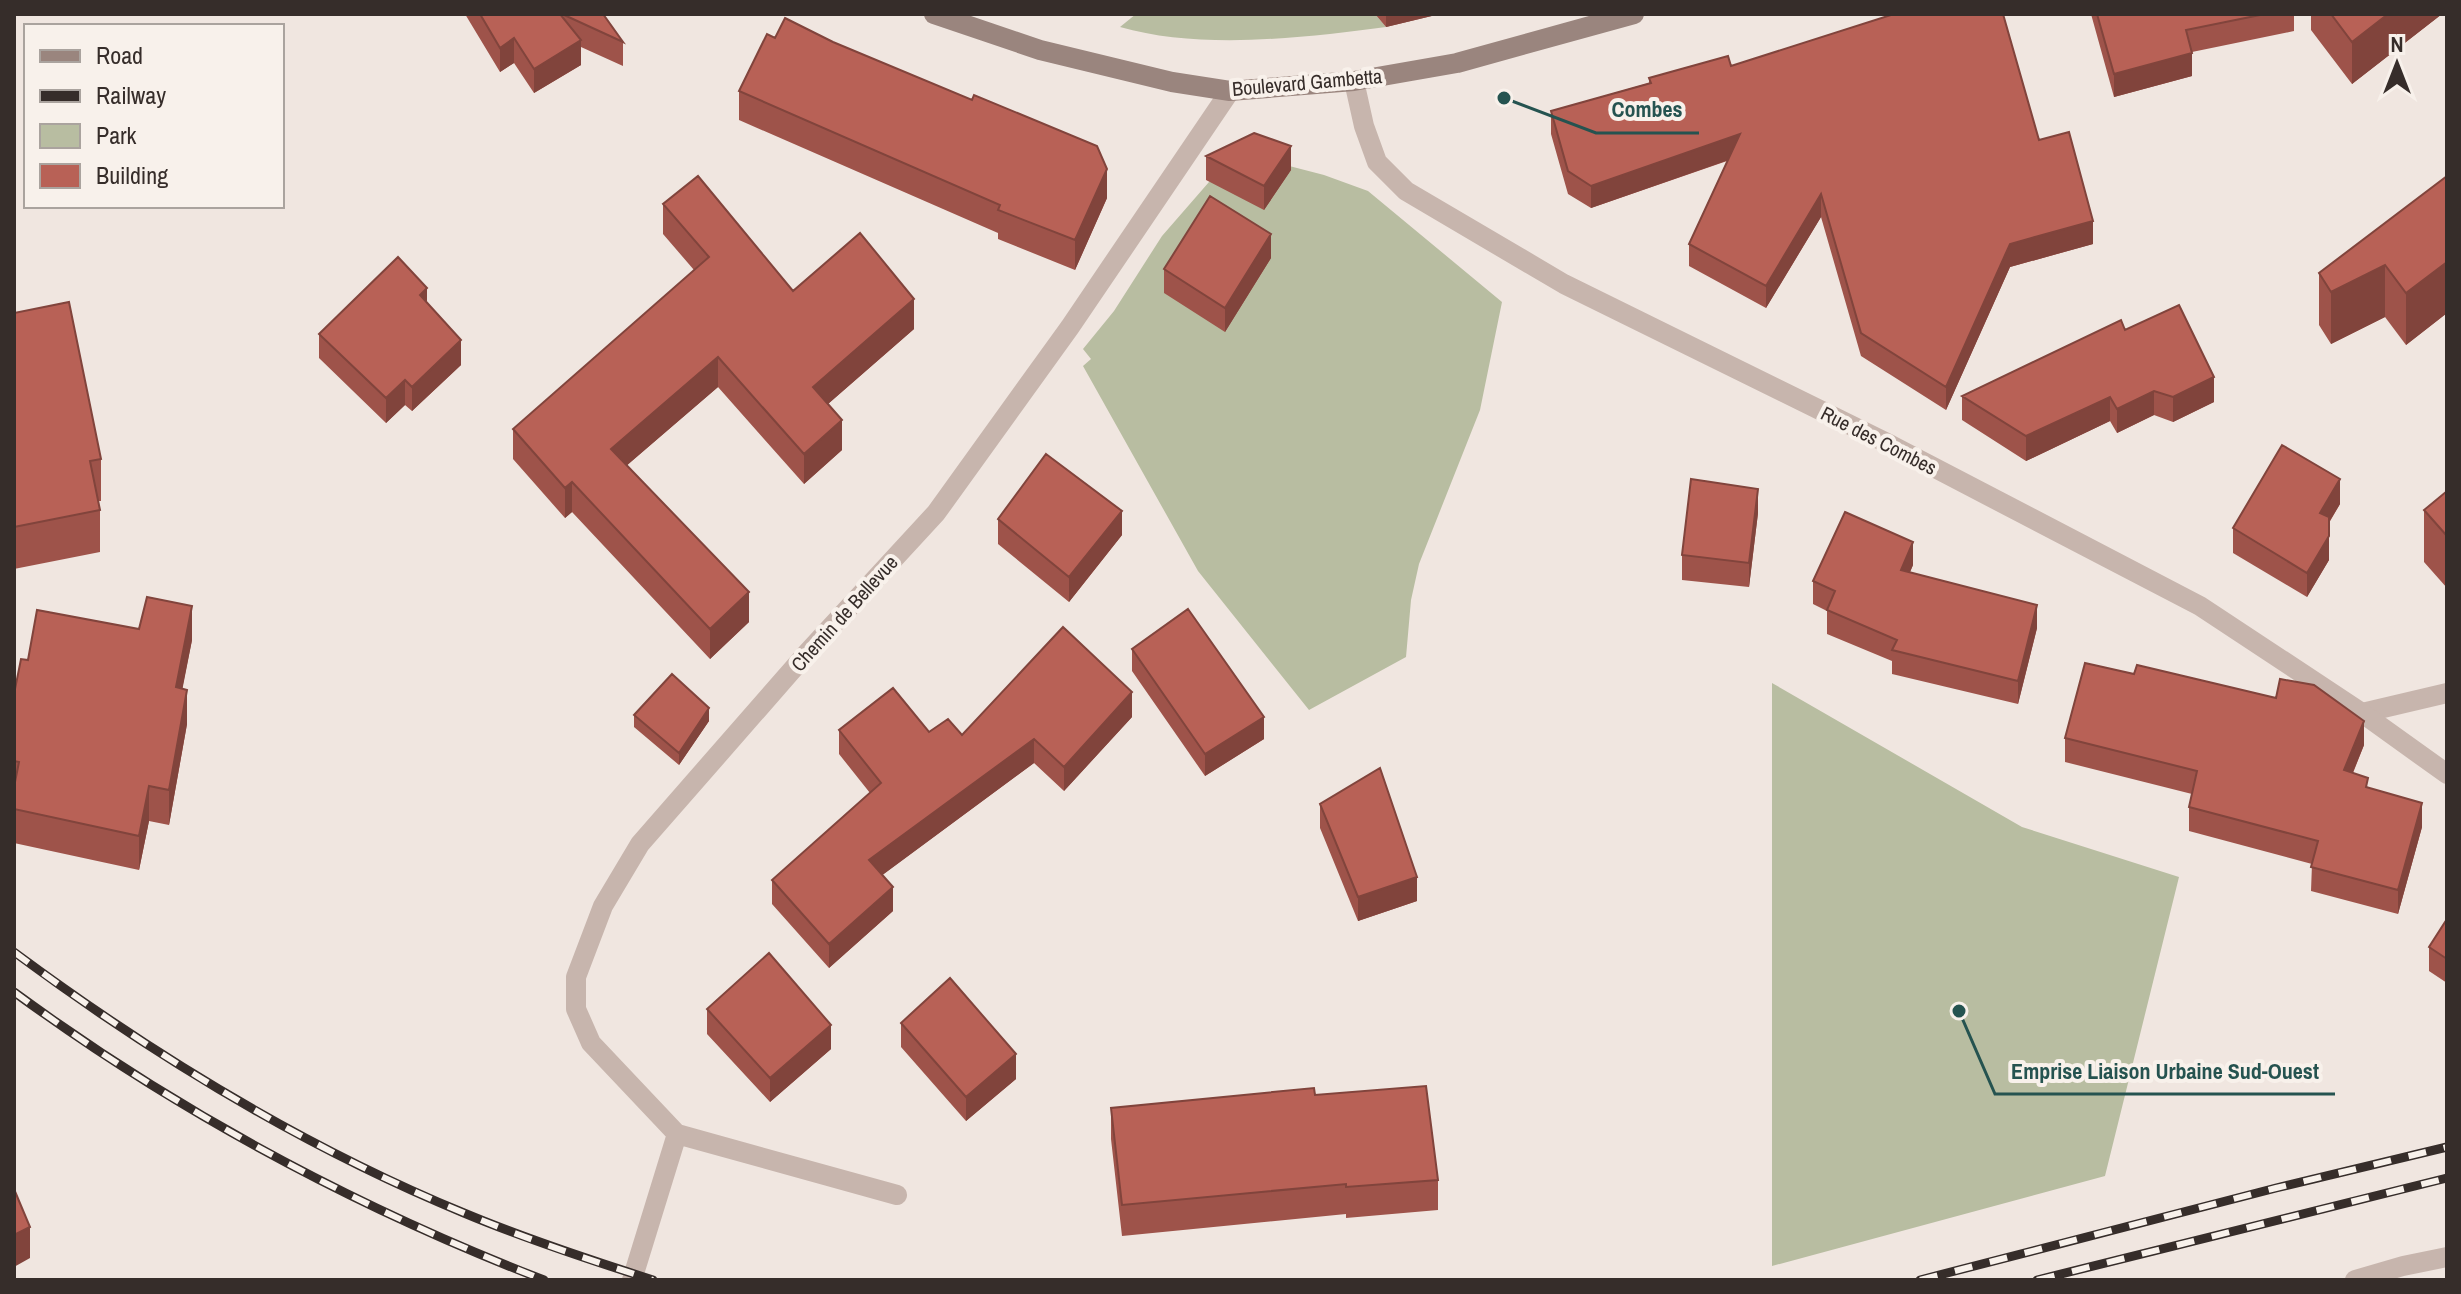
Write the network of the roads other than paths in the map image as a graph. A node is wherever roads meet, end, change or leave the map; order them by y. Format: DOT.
graph roads {
  1 [pos="934,14"];
  2 [pos="1634,14"];
  3 [pos="1354,81"];
  4 [pos="1230,91"];
  5 [pos="2447,693"];
  6 [pos="2362,713"];
  7 [pos="2447,774"];
  8 [pos="677,1134"];
  9 [pos="897,1195"];
  10 [pos="2447,1257"];
  11 [pos="632,1280"];
  12 [pos="2355,1280"];
  1 -- 4 [label="main road, Boulevard Gambetta"];
  2 -- 3 [label="main road, Boulevard Gambetta"];
  3 -- 4 [label="main road, Boulevard Gambetta"];
  3 -- 6 [label="street, Rue des Combes"];
  4 -- 8 [label="street, Chemin de Bellevue"];
  5 -- 6 [label="street"];
  6 -- 7 [label="street, Rue des Combes"];
  8 -- 9 [label="street"];
  8 -- 11 [label="street"];
  10 -- 12 [label="street"];
}
